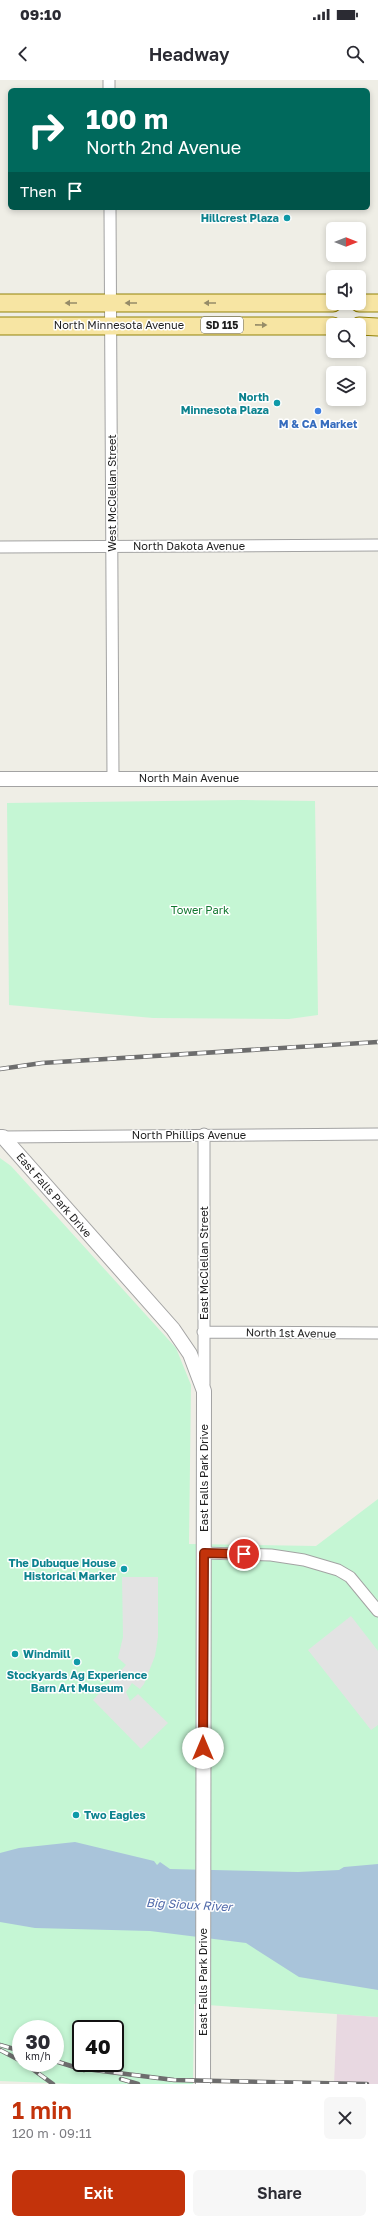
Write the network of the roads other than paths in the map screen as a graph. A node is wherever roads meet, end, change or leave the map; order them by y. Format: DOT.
graph roads {
  1 [pos="110,210"];
  2 [pos="0,303"];
  3 [pos="326,303"];
  4 [pos="366,303"];
  5 [pos="378,303"];
  6 [pos="110,304"];
  7 [pos="0,326"];
  8 [pos="110,326"];
  9 [pos="326,326"];
  10 [pos="366,326"];
  11 [pos="378,327"];
  12 [pos="378,545"];
  13 [pos="112,546"];
  14 [pos="0,547"];
  15 [pos="113,778"];
  16 [pos="0,779"];
  17 [pos="378,779"];
  18 [pos="204,1134"];
  19 [pos="378,1134"];
  20 [pos="2,1137"];
  21 [pos="203,1332"];
  22 [pos="378,1334"];
  23 [pos="204,1392"];
  24 [pos="204,1553"];
  25 [pos="378,1611"];
  26 [pos="203,2084"];
  1 -- 6 [label="street, West McClellan Street"];
  6 -- 2 [label="main road, North Minnesota Avenue / SD 115, one-way"];
  3 -- 6 [label="main road, North Minnesota Avenue / SD 115, one-way"];
  4 -- 5 [label="main road"];
  6 -- 8 [label="street, West McClellan Street"];
  7 -- 8 [label="main road, North Minnesota Avenue / SD 115"];
  8 -- 9 [label="main road, North Minnesota Avenue / SD 115, one-way"];
  8 -- 13 [label="street, West McClellan Street"];
  10 -- 11 [label="main road"];
  12 -- 13 [label="street, North Dakota Avenue"];
  13 -- 14 [label="street, North Dakota Avenue"];
  13 -- 15 [label="street, West McClellan Street"];
  15 -- 16 [label="street, North Main Avenue"];
  15 -- 17 [label="street, North Main Avenue"];
  18 -- 19 [label="street, North Phillips Avenue"];
  18 -- 20 [label="street, North Phillips Avenue"];
  18 -- 21 [label="street, East McClellan Street"];
  20 -- 23 [label="street, East Falls Park Drive"];
  21 -- 22 [label="street, North 1st Avenue"];
  21 -- 23 [label="street, East McClellan Street"];
  23 -- 24 [label="street, East Falls Park Drive"];
  24 -- 25 [label="street"];
  24 -- 26 [label="street, East Falls Park Drive"];
}
